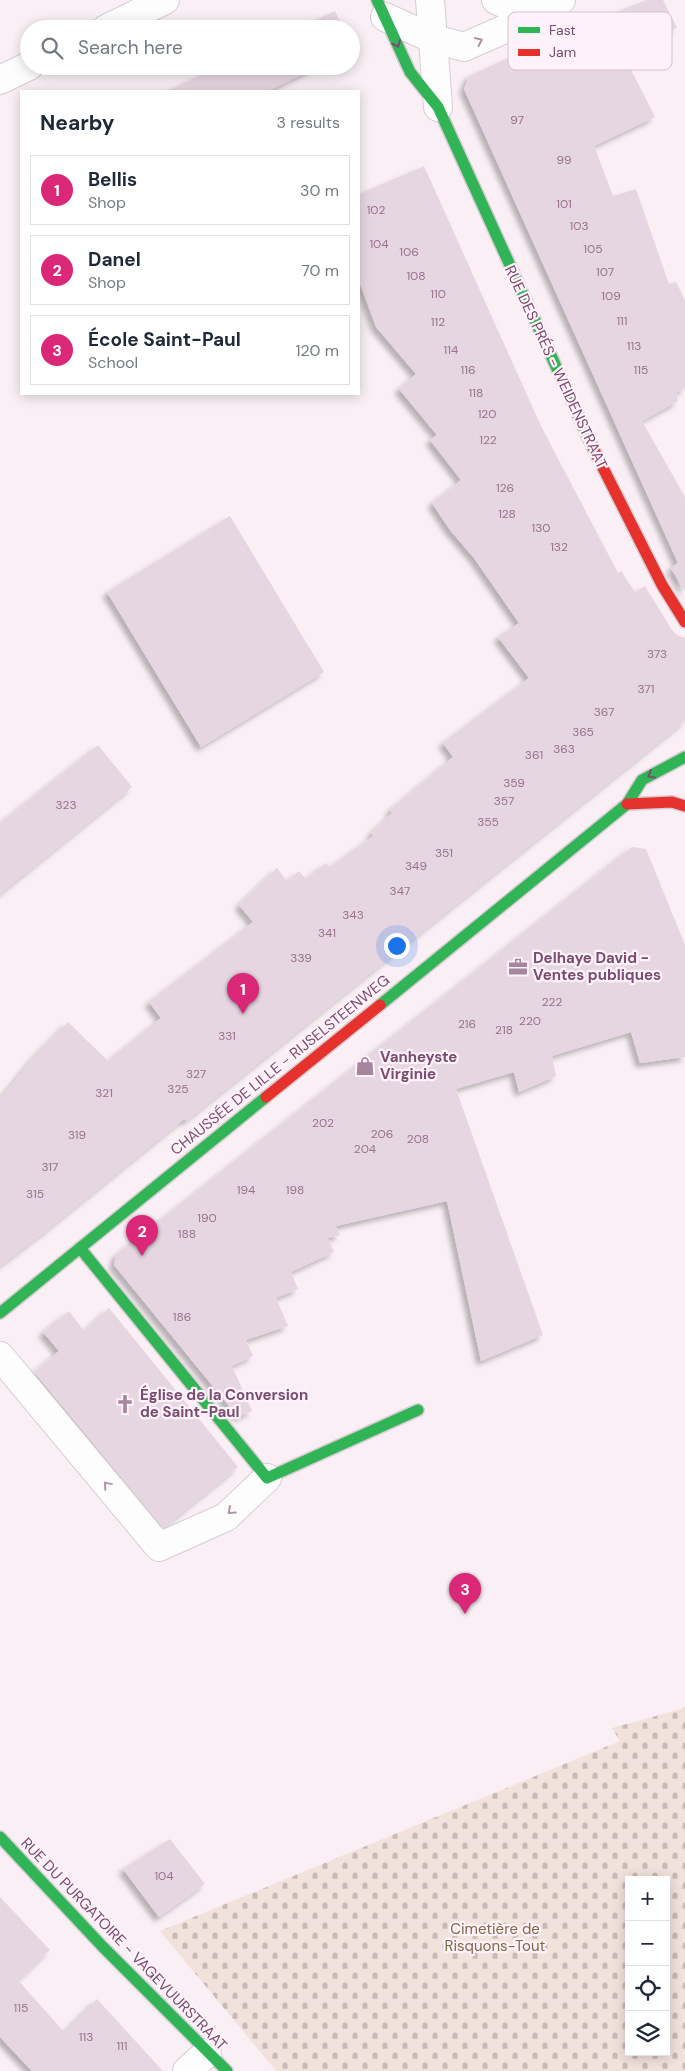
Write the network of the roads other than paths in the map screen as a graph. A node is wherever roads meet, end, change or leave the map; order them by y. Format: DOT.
graph roads {
  1 [pos="165,0"];
  2 [pos="430,0"];
  3 [pos="496,0"];
  4 [pos="561,0"];
  5 [pos="381,8"];
  6 [pos="523,12"];
  7 [pos="533,12"];
  8 [pos="124,20"];
  9 [pos="508,28"];
  10 [pos="431,38"];
  11 [pos="20,70"];
  12 [pos="0,80"];
  13 [pos="438,107"];
  14 [pos="685,622"];
  15 [pos="685,757"];
  16 [pos="627,804"];
  17 [pos="685,806"];
  18 [pos="80,1248"];
  19 [pos="0,1313"];
  20 [pos="0,1356"];
  21 [pos="418,1410"];
  22 [pos="266,1478"];
  23 [pos="0,1837"];
  24 [pos="197,2062"];
  25 [pos="226,2071"];
  1 -- 8 [label="street"];
  2 -- 10 [label="street, RUE DES PRÉS - WEIDENSTRAAT"];
  3 -- 6 [label="street"];
  4 -- 7 [label="street"];
  5 -- 10 [label="street"];
  5 -- 13 [label="street, RUE DES PRÉS - WEIDENSTRAAT, one-way"];
  10 -- 9 [label="street, one-way"];
  10 -- 13 [label="street, RUE DES PRÉS - WEIDENSTRAAT"];
  11 -- 12 [label="street"];
  13 -- 14 [label="street, RUE DES PRÉS - WEIDENSTRAAT"];
  15 -- 16 [label="street, CHAUSSÉE DE LILLE - RIJSELSTEENWEG, one-way"];
  16 -- 17 [label="street"];
  16 -- 18 [label="street, CHAUSSÉE DE LILLE - RIJSELSTEENWEG"];
  18 -- 19 [label="street, CHAUSSÉE DE LILLE - RIJSELSTEENWEG"];
  18 -- 22 [label="street"];
  22 -- 20 [label="street, one-way"];
  21 -- 22 [label="street"];
  23 -- 24 [label="street, RUE DU PURGATOIRE - VAGEVUURSTRAAT"];
  24 -- 25 [label="street, RUE DU PURGATOIRE - VAGEVUURSTRAAT"];
}
